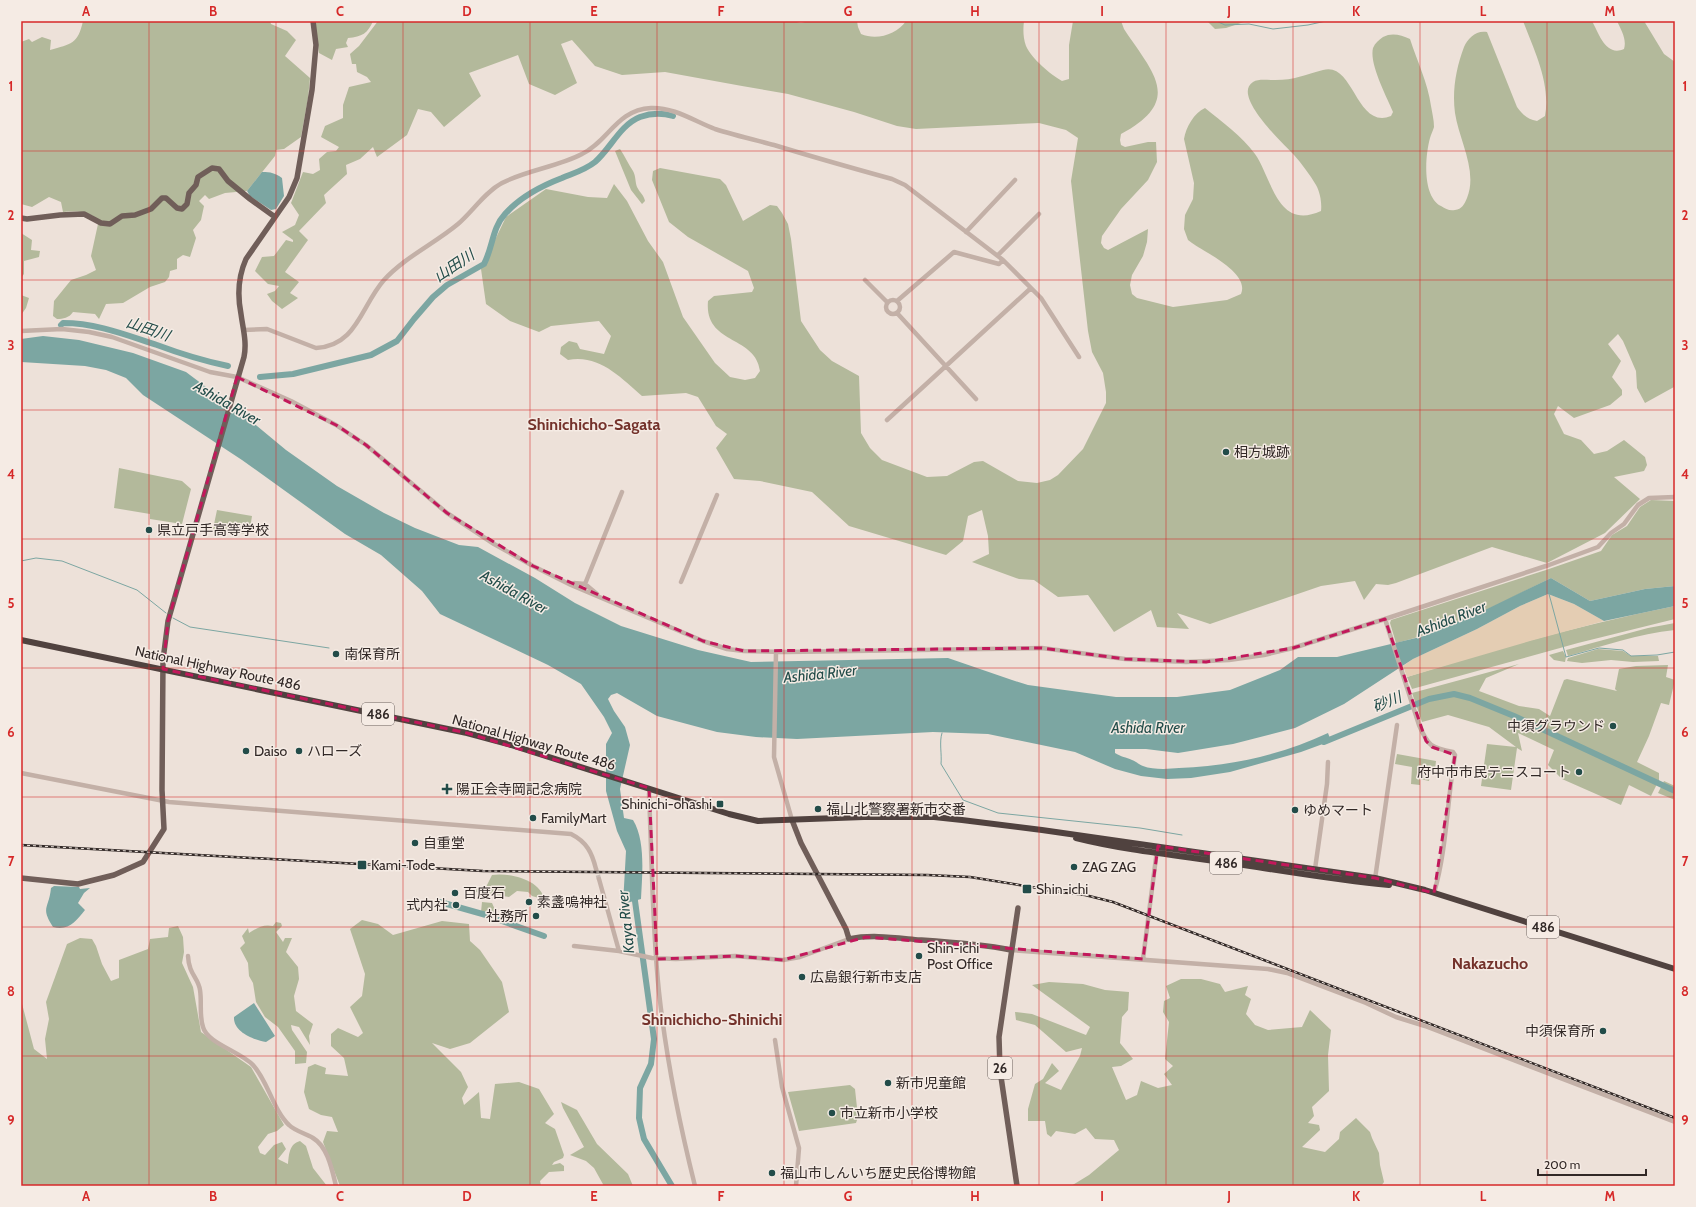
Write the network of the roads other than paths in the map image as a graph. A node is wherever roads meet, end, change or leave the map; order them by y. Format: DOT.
graph roads {
  1 [pos="313,21"];
  2 [pos="1015,180"];
  3 [pos="1039,214"];
  4 [pos="275,217"];
  5 [pos="21,218"];
  6 [pos="966,232"];
  7 [pos="998,255"];
  8 [pos="1003,260"];
  9 [pos="865,280"];
  10 [pos="1031,288"];
  11 [pos="897,301"];
  12 [pos="887,302"];
  13 [pos="897,313"];
  14 [pos="244,330"];
  15 [pos="21,331"];
  16 [pos="1079,358"];
  17 [pos="945,365"];
  18 [pos="237,380"];
  19 [pos="976,399"];
  20 [pos="887,420"];
  21 [pos="622,492"];
  22 [pos="717,495"];
  23 [pos="1675,497"];
  24 [pos="681,582"];
  25 [pos="585,584"];
  26 [pos="571,585"];
  27 [pos="598,597"];
  28 [pos="1385,620"];
  29 [pos="21,640"];
  30 [pos="776,652"];
  31 [pos="163,669"];
  32 [pos="1397,725"];
  33 [pos="1328,762"];
  34 [pos="21,773"];
  35 [pos="650,789"];
  36 [pos="162,800"];
  37 [pos="792,820"];
  38 [pos="1157,850"];
  39 [pos="596,869"];
  40 [pos="1315,869"];
  41 [pos="21,878"];
  42 [pos="599,879"];
  43 [pos="1374,881"];
  44 [pos="1434,893"];
  45 [pos="1018,908"];
  46 [pos="849,939"];
  47 [pos="574,946"];
  48 [pos="1011,950"];
  49 [pos="619,951"];
  50 [pos="188,956"];
  51 [pos="655,958"];
  52 [pos="1142,959"];
  53 [pos="1675,969"];
  54 [pos="776,1040"];
  55 [pos="1675,1122"];
  56 [pos="336,1186"];
  57 [pos="695,1186"];
  58 [pos="796,1186"];
  59 [pos="1017,1186"];
  1 -- 4 [label="main road"];
  2 -- 6 [label="street"];
  3 -- 7 [label="street"];
  4 -- 5 [label="main road"];
  4 -- 14 [label="main road"];
  6 -- 7 [label="street"];
  6 -- 14 [label="street"];
  7 -- 8 [label="street"];
  8 -- 10 [label="street"];
  8 -- 11 [label="street"];
  9 -- 12 [label="street"];
  10 -- 16 [label="street"];
  10 -- 17 [label="street"];
  11 -- 12 [label="street"];
  11 -- 13 [label="street"];
  12 -- 13 [label="street"];
  13 -- 17 [label="street"];
  14 -- 18 [label="main road"];
  15 -- 18 [label="street"];
  17 -- 19 [label="street"];
  17 -- 20 [label="street"];
  18 -- 26 [label="street"];
  18 -- 31 [label="main road"];
  21 -- 25 [label="street"];
  22 -- 24 [label="street"];
  23 -- 28 [label="street"];
  25 -- 26 [label="street"];
  25 -- 27 [label="street"];
  26 -- 27 [label="street"];
  27 -- 30 [label="street"];
  28 -- 30 [label="street"];
  28 -- 44 [label="street"];
  29 -- 31 [label="highway, National Highway Route 486 / 486"];
  30 -- 37 [label="street"];
  31 -- 35 [label="highway, National Highway Route 486 / 486"];
  31 -- 36 [label="main road"];
  32 -- 43 [label="street"];
  33 -- 40 [label="street"];
  34 -- 36 [label="street"];
  35 -- 37 [label="highway, National Highway Route 486 / 486"];
  35 -- 51 [label="street"];
  36 -- 39 [label="street"];
  36 -- 41 [label="main road"];
  37 -- 38 [label="highway, National Highway Route 486 / 486"];
  37 -- 46 [label="main road"];
  38 -- 40 [label="highway, National Highway Route 486 / 486"];
  38 -- 43 [label="highway, National Highway Route 486 / 486"];
  38 -- 52 [label="street"];
  40 -- 43 [label="highway, National Highway Route 486 / 486"];
  42 -- 49 [label="street"];
  43 -- 44 [label="highway, National Highway Route 486 / 486"];
  44 -- 53 [label="highway, National Highway Route 486 / 486"];
  45 -- 48 [label="main road"];
  46 -- 48 [label="main road"];
  46 -- 51 [label="street"];
  47 -- 49 [label="street"];
  48 -- 52 [label="street"];
  48 -- 59 [label="main road, 26"];
  49 -- 51 [label="street"];
  50 -- 56 [label="street"];
  51 -- 57 [label="street"];
  52 -- 55 [label="street"];
  54 -- 58 [label="street"];
}
